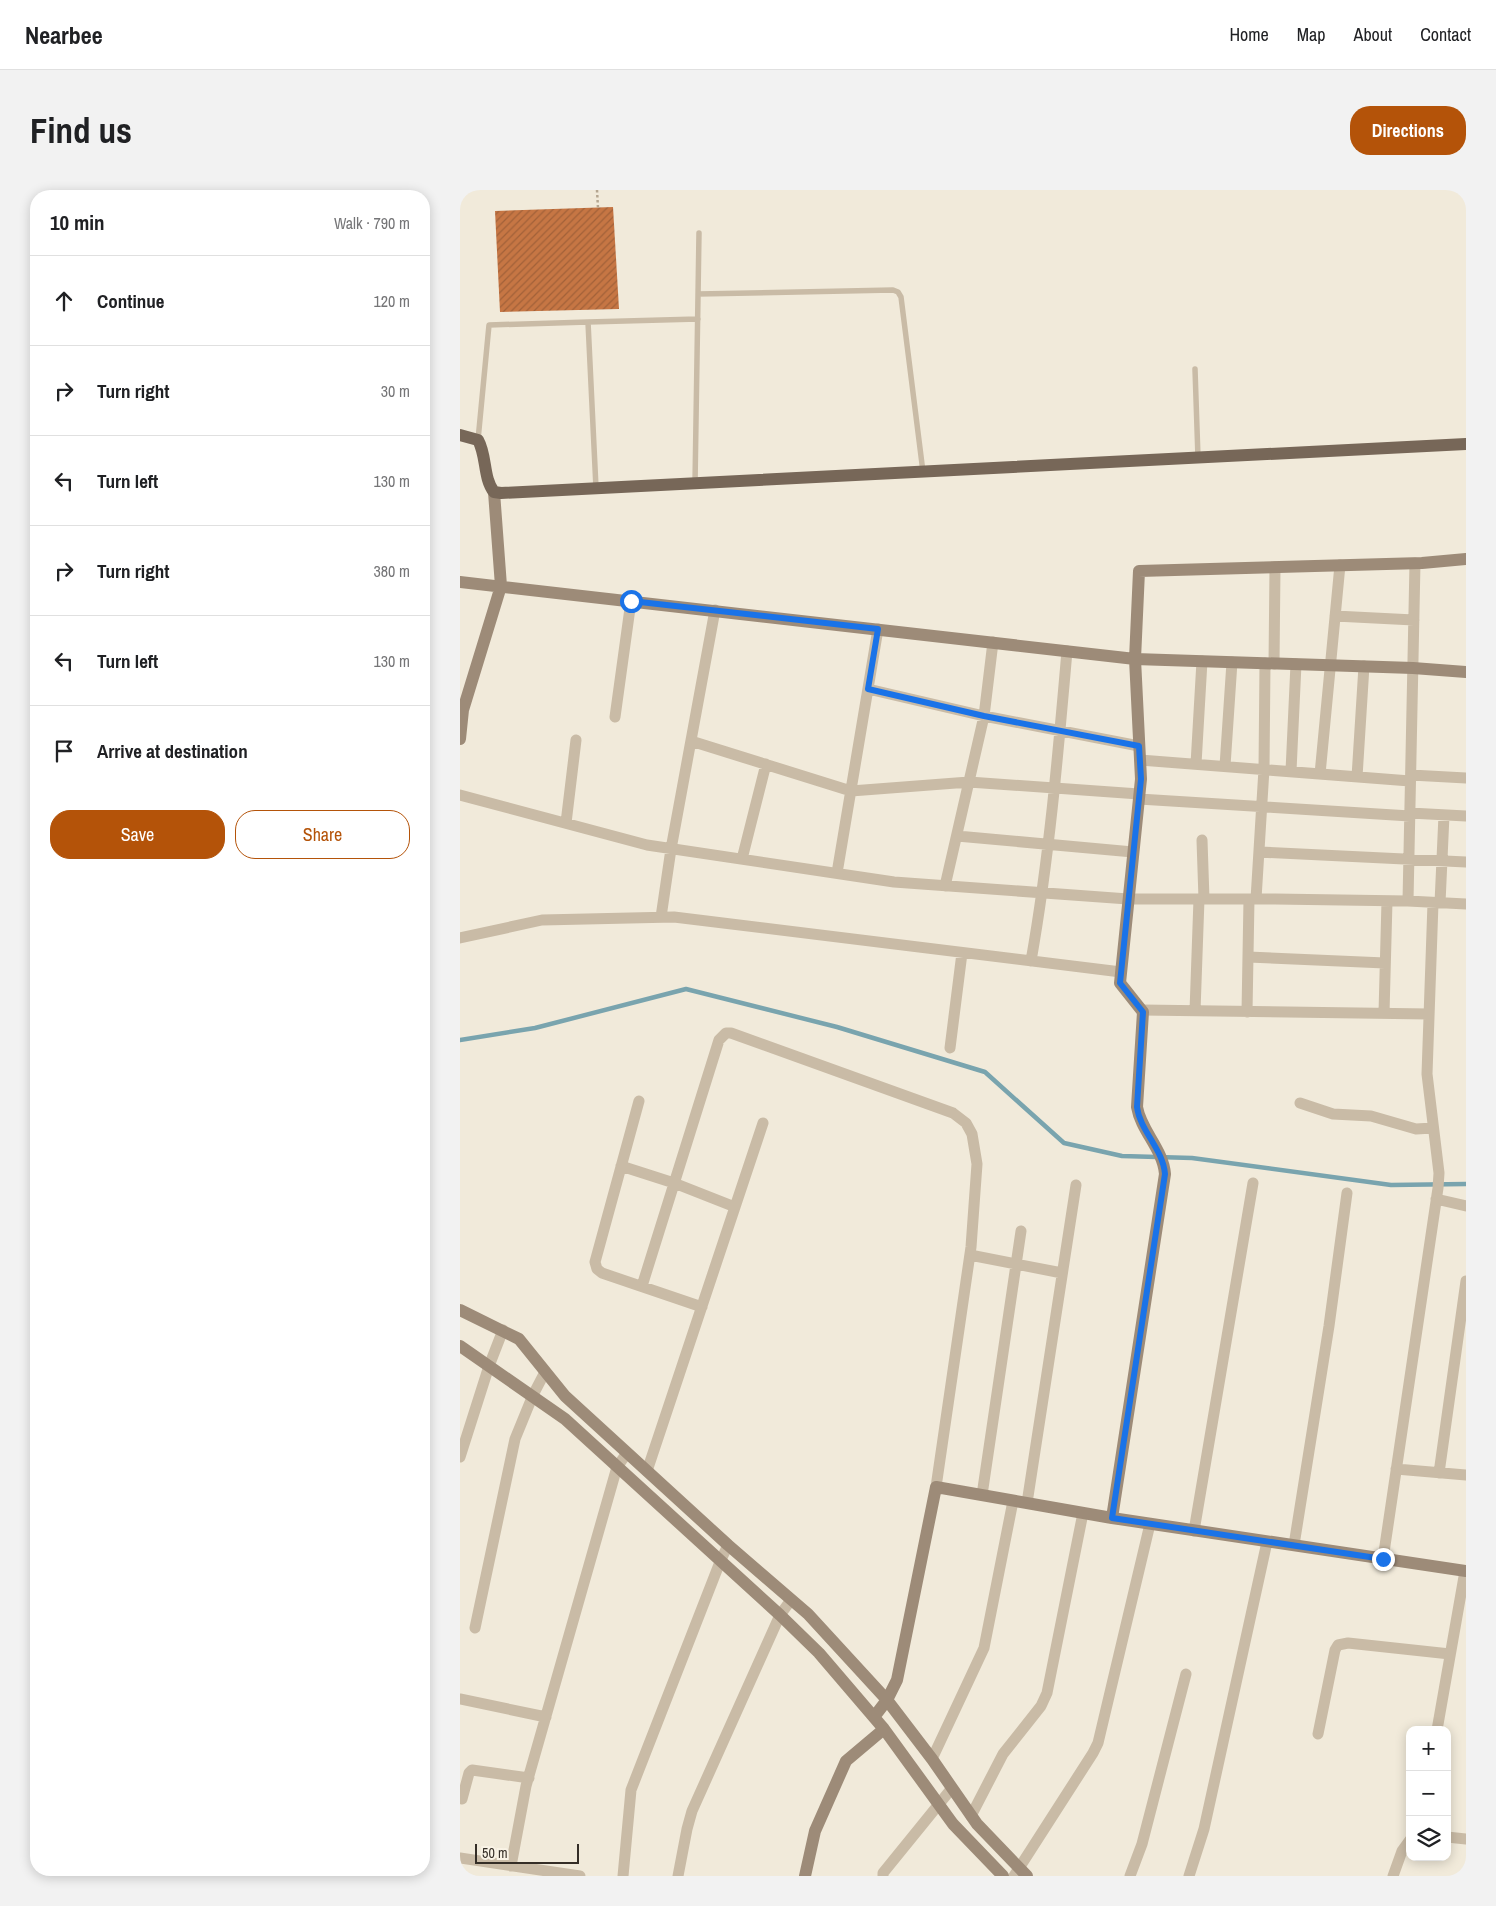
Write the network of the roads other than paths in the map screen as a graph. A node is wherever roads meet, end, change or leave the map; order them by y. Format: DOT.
graph roads {
  1 [pos="699,234"];
  2 [pos="698,294"];
  3 [pos="698,319"];
  4 [pos="588,322"];
  5 [pos="1195,369"];
  6 [pos="460,435"];
  7 [pos="478,440"];
  8 [pos="1466,444"];
  9 [pos="1198,458"];
  10 [pos="923,473"];
  11 [pos="695,484"];
  12 [pos="596,488"];
  13 [pos="494,492"];
  14 [pos="1466,559"];
  15 [pos="1415,563"];
  16 [pos="1340,565"];
  17 [pos="1276,567"];
  18 [pos="460,582"];
  19 [pos="501,586"];
  20 [pos="631,601"];
  21 [pos="715,610"];
  22 [pos="1335,616"];
  23 [pos="1414,620"];
  24 [pos="878,629"];
  25 [pos="993,642"];
  26 [pos="1067,651"];
  27 [pos="1135,659"];
  28 [pos="1202,661"];
  29 [pos="1232,662"];
  30 [pos="1270,664"];
  31 [pos="1296,664"];
  32 [pos="1330,665"];
  33 [pos="1364,666"];
  34 [pos="1413,668"];
  35 [pos="1466,672"];
  36 [pos="868,689"];
  37 [pos="984,716"];
  38 [pos="615,717"];
  39 [pos="1060,731"];
  40 [pos="460,738"];
  41 [pos="576,740"];
  42 [pos="691,741"];
  43 [pos="1139,746"];
  44 [pos="1140,760"];
  45 [pos="766,764"];
  46 [pos="1196,764"];
  47 [pos="1225,766"];
  48 [pos="1264,769"];
  49 [pos="1291,772"];
  50 [pos="1320,774"];
  51 [pos="1357,776"];
  52 [pos="1411,778"];
  53 [pos="1466,778"];
  54 [pos="969,782"];
  55 [pos="1055,788"];
  56 [pos="851,791"];
  57 [pos="460,794"];
  58 [pos="1139,797"];
  59 [pos="1261,807"];
  60 [pos="1410,815"];
  61 [pos="1444,815"];
  62 [pos="1466,816"];
  63 [pos="566,823"];
  64 [pos="957,836"];
  65 [pos="1202,840"];
  66 [pos="1048,845"];
  67 [pos="671,848"];
  68 [pos="1133,852"];
  69 [pos="1259,852"];
  70 [pos="742,859"];
  71 [pos="1409,860"];
  72 [pos="1442,861"];
  73 [pos="1466,862"];
  74 [pos="837,873"];
  75 [pos="945,886"];
  76 [pos="1043,893"];
  77 [pos="1128,899"];
  78 [pos="1201,899"];
  79 [pos="1253,899"];
  80 [pos="1387,901"];
  81 [pos="1408,901"];
  82 [pos="1436,903"];
  83 [pos="1466,904"];
  84 [pos="661,917"];
  85 [pos="460,938"];
  86 [pos="962,953"];
  87 [pos="1248,957"];
  88 [pos="1031,961"];
  89 [pos="1386,963"];
  90 [pos="1121,972"];
  91 [pos="1142,1010"];
  92 [pos="1195,1011"];
  93 [pos="1248,1012"];
  94 [pos="1384,1013"];
  95 [pos="1429,1014"];
  96 [pos="950,1048"];
  97 [pos="639,1101"];
  98 [pos="1300,1103"];
  99 [pos="763,1123"];
  100 [pos="1434,1128"];
  101 [pos="621,1166"];
  102 [pos="674,1183"];
  103 [pos="1253,1183"];
  104 [pos="1076,1185"];
  105 [pos="1347,1193"];
  106 [pos="1437,1194"];
  107 [pos="1466,1206"];
  108 [pos="735,1207"];
  109 [pos="1021,1231"];
  110 [pos="970,1255"];
  111 [pos="1015,1265"];
  112 [pos="1062,1273"];
  113 [pos="1466,1281"];
  114 [pos="642,1286"];
  115 [pos="702,1307"];
  116 [pos="460,1310"];
  117 [pos="503,1330"];
  118 [pos="460,1346"];
  119 [pos="489,1366"];
  120 [pos="545,1372"];
  121 [pos="532,1396"];
  122 [pos="627,1452"];
  123 [pos="460,1457"];
  124 [pos="617,1467"];
  125 [pos="1396,1469"];
  126 [pos="647,1471"];
  127 [pos="1439,1473"];
  128 [pos="1466,1476"];
  129 [pos="936,1487"];
  130 [pos="982,1496"];
  131 [pos="1013,1501"];
  132 [pos="1027,1504"];
  133 [pos="1083,1513"];
  134 [pos="1112,1518"];
  135 [pos="1150,1524"];
  136 [pos="1194,1530"];
  137 [pos="1267,1542"];
  138 [pos="728,1545"];
  139 [pos="1294,1545"];
  140 [pos="1383,1559"];
  141 [pos="720,1562"];
  142 [pos="1465,1571"];
  143 [pos="791,1600"];
  144 [pos="780,1615"];
  145 [pos="475,1628"];
  146 [pos="1450,1654"];
  147 [pos="1186,1674"];
  148 [pos="460,1699"];
  149 [pos="887,1700"];
  150 [pos="546,1717"];
  151 [pos="874,1717"];
  152 [pos="1438,1726"];
  153 [pos="884,1729"];
  154 [pos="1318,1734"];
  155 [pos="932,1759"];
  156 [pos="529,1778"];
  157 [pos="952,1788"];
  158 [pos="462,1799"];
  159 [pos="939,1803"];
  160 [pos="971,1816"];
  161 [pos="1451,1837"];
  162 [pos="1466,1839"];
  163 [pos="1406,1846"];
  164 [pos="460,1858"];
  165 [pos="511,1866"];
  166 [pos="1020,1873"];
  167 [pos="580,1876"];
  168 [pos="623,1876"];
  169 [pos="678,1876"];
  170 [pos="805,1876"];
  171 [pos="883,1876"];
  172 [pos="1002,1876"];
  173 [pos="1130,1876"];
  174 [pos="1189,1876"];
  175 [pos="1393,1876"];
  1 -- 2 [label="lane"];
  2 -- 3 [label="lane"];
  2 -- 10 [label="lane"];
  3 -- 4 [label="lane"];
  3 -- 11 [label="lane"];
  4 -- 7 [label="lane"];
  4 -- 12 [label="lane"];
  5 -- 9 [label="lane"];
  6 -- 7 [label="main road"];
  7 -- 13 [label="main road"];
  8 -- 9 [label="main road"];
  9 -- 10 [label="main road"];
  10 -- 11 [label="main road"];
  11 -- 12 [label="main road"];
  12 -- 13 [label="main road"];
  13 -- 19 [label="main road"];
  14 -- 15 [label="main road"];
  15 -- 16 [label="main road"];
  15 -- 23 [label="street"];
  16 -- 17 [label="main road"];
  16 -- 22 [label="street"];
  17 -- 27 [label="main road"];
  17 -- 30 [label="street"];
  18 -- 19 [label="main road"];
  19 -- 20 [label="main road"];
  19 -- 40 [label="main road"];
  20 -- 21 [label="main road"];
  20 -- 38 [label="street"];
  21 -- 24 [label="main road"];
  21 -- 42 [label="street"];
  22 -- 23 [label="street"];
  22 -- 32 [label="street"];
  23 -- 34 [label="street"];
  24 -- 25 [label="main road"];
  24 -- 36 [label="street"];
  25 -- 26 [label="main road"];
  25 -- 37 [label="street"];
  26 -- 27 [label="main road"];
  26 -- 39 [label="street"];
  27 -- 28 [label="main road"];
  27 -- 43 [label="main road"];
  28 -- 29 [label="main road"];
  28 -- 46 [label="street"];
  29 -- 30 [label="main road"];
  29 -- 47 [label="street"];
  30 -- 31 [label="main road"];
  30 -- 48 [label="street"];
  31 -- 32 [label="main road"];
  31 -- 49 [label="street"];
  32 -- 33 [label="main road"];
  32 -- 50 [label="street"];
  33 -- 34 [label="main road"];
  33 -- 51 [label="street"];
  34 -- 35 [label="main road"];
  34 -- 52 [label="street"];
  36 -- 37 [label="street"];
  36 -- 56 [label="street"];
  37 -- 39 [label="street"];
  37 -- 54 [label="street"];
  39 -- 43 [label="street"];
  39 -- 55 [label="street"];
  41 -- 63 [label="street"];
  42 -- 45 [label="street"];
  42 -- 67 [label="street"];
  43 -- 44 [label="main road"];
  44 -- 46 [label="street"];
  44 -- 58 [label="main road"];
  45 -- 56 [label="street"];
  45 -- 70 [label="street"];
  46 -- 47 [label="street"];
  47 -- 48 [label="street"];
  48 -- 49 [label="street"];
  48 -- 59 [label="street"];
  49 -- 50 [label="street"];
  50 -- 51 [label="street"];
  51 -- 52 [label="street"];
  52 -- 53 [label="street"];
  52 -- 60 [label="street"];
  54 -- 55 [label="street"];
  54 -- 56 [label="street"];
  54 -- 64 [label="street"];
  55 -- 58 [label="street"];
  55 -- 66 [label="street"];
  56 -- 74 [label="street"];
  57 -- 63 [label="street"];
  58 -- 59 [label="street"];
  58 -- 68 [label="main road"];
  59 -- 60 [label="street"];
  59 -- 69 [label="street"];
  60 -- 61 [label="street"];
  60 -- 71 [label="street"];
  61 -- 62 [label="street"];
  61 -- 72 [label="street"];
  63 -- 67 [label="street"];
  64 -- 66 [label="street"];
  64 -- 75 [label="street"];
  65 -- 78 [label="street"];
  66 -- 68 [label="street"];
  66 -- 76 [label="street"];
  67 -- 70 [label="street"];
  67 -- 84 [label="street"];
  68 -- 77 [label="main road"];
  69 -- 71 [label="street"];
  69 -- 79 [label="street"];
  70 -- 74 [label="street"];
  71 -- 72 [label="street"];
  71 -- 81 [label="street"];
  72 -- 73 [label="street"];
  72 -- 82 [label="street"];
  74 -- 75 [label="street"];
  75 -- 76 [label="street"];
  76 -- 77 [label="street"];
  76 -- 88 [label="street"];
  77 -- 78 [label="street"];
  77 -- 90 [label="main road"];
  78 -- 79 [label="street"];
  78 -- 92 [label="street"];
  79 -- 80 [label="street"];
  79 -- 87 [label="street"];
  80 -- 81 [label="street"];
  80 -- 89 [label="street"];
  81 -- 82 [label="street"];
  82 -- 83 [label="street"];
  82 -- 95 [label="street"];
  84 -- 85 [label="street"];
  84 -- 86 [label="street"];
  86 -- 88 [label="street"];
  86 -- 96 [label="street"];
  87 -- 89 [label="street"];
  87 -- 93 [label="street"];
  88 -- 90 [label="street"];
  89 -- 94 [label="street"];
  90 -- 91 [label="main road"];
  91 -- 92 [label="street"];
  91 -- 134 [label="main road"];
  92 -- 93 [label="street"];
  93 -- 94 [label="street"];
  94 -- 95 [label="street"];
  95 -- 100 [label="street"];
  97 -- 101 [label="street"];
  98 -- 100 [label="street"];
  99 -- 108 [label="street"];
  100 -- 106 [label="street"];
  101 -- 102 [label="street"];
  101 -- 114 [label="street"];
  102 -- 108 [label="street"];
  102 -- 110 [label="street"];
  102 -- 114 [label="street"];
  103 -- 136 [label="street"];
  104 -- 112 [label="street"];
  105 -- 139 [label="street"];
  106 -- 107 [label="street"];
  106 -- 125 [label="street"];
  108 -- 115 [label="street"];
  109 -- 111 [label="street"];
  110 -- 111 [label="street"];
  110 -- 129 [label="street"];
  111 -- 112 [label="street"];
  111 -- 130 [label="street"];
  112 -- 132 [label="street"];
  113 -- 127 [label="street"];
  114 -- 115 [label="street"];
  115 -- 126 [label="street"];
  116 -- 117 [label="main road"];
  117 -- 119 [label="street"];
  117 -- 120 [label="main road"];
  118 -- 119 [label="main road"];
  119 -- 121 [label="main road"];
  119 -- 123 [label="street"];
  120 -- 121 [label="street"];
  120 -- 122 [label="main road"];
  121 -- 124 [label="main road"];
  121 -- 145 [label="street"];
  122 -- 124 [label="street"];
  122 -- 126 [label="main road"];
  124 -- 141 [label="main road"];
  124 -- 150 [label="street"];
  125 -- 127 [label="street"];
  125 -- 140 [label="street"];
  126 -- 138 [label="main road"];
  127 -- 128 [label="street"];
  129 -- 130 [label="main road"];
  129 -- 149 [label="main road"];
  130 -- 131 [label="main road"];
  131 -- 132 [label="main road"];
  131 -- 155 [label="street"];
  132 -- 133 [label="main road"];
  133 -- 134 [label="main road"];
  133 -- 160 [label="street"];
  134 -- 135 [label="main road"];
  135 -- 136 [label="main road"];
  135 -- 166 [label="street"];
  136 -- 137 [label="main road"];
  137 -- 139 [label="main road"];
  137 -- 174 [label="street"];
  138 -- 141 [label="street"];
  138 -- 143 [label="main road"];
  139 -- 140 [label="main road"];
  140 -- 142 [label="main road"];
  141 -- 144 [label="main road"];
  141 -- 168 [label="street"];
  142 -- 146 [label="street"];
  143 -- 144 [label="street"];
  143 -- 149 [label="main road"];
  144 -- 151 [label="main road"];
  144 -- 169 [label="street"];
  146 -- 152 [label="street"];
  146 -- 154 [label="street"];
  147 -- 173 [label="street"];
  148 -- 150 [label="street"];
  149 -- 151 [label="main road"];
  149 -- 155 [label="main road"];
  150 -- 156 [label="street"];
  151 -- 153 [label="main road"];
  153 -- 159 [label="main road"];
  153 -- 170 [label="main road"];
  155 -- 157 [label="main road"];
  156 -- 158 [label="street"];
  156 -- 165 [label="street"];
  157 -- 159 [label="street"];
  157 -- 160 [label="main road"];
  159 -- 171 [label="street"];
  159 -- 172 [label="main road"];
  160 -- 166 [label="main road"];
  161 -- 162 [label="street"];
  163 -- 175 [label="street"];
  164 -- 165 [label="street"];
  165 -- 167 [label="street"];
}
